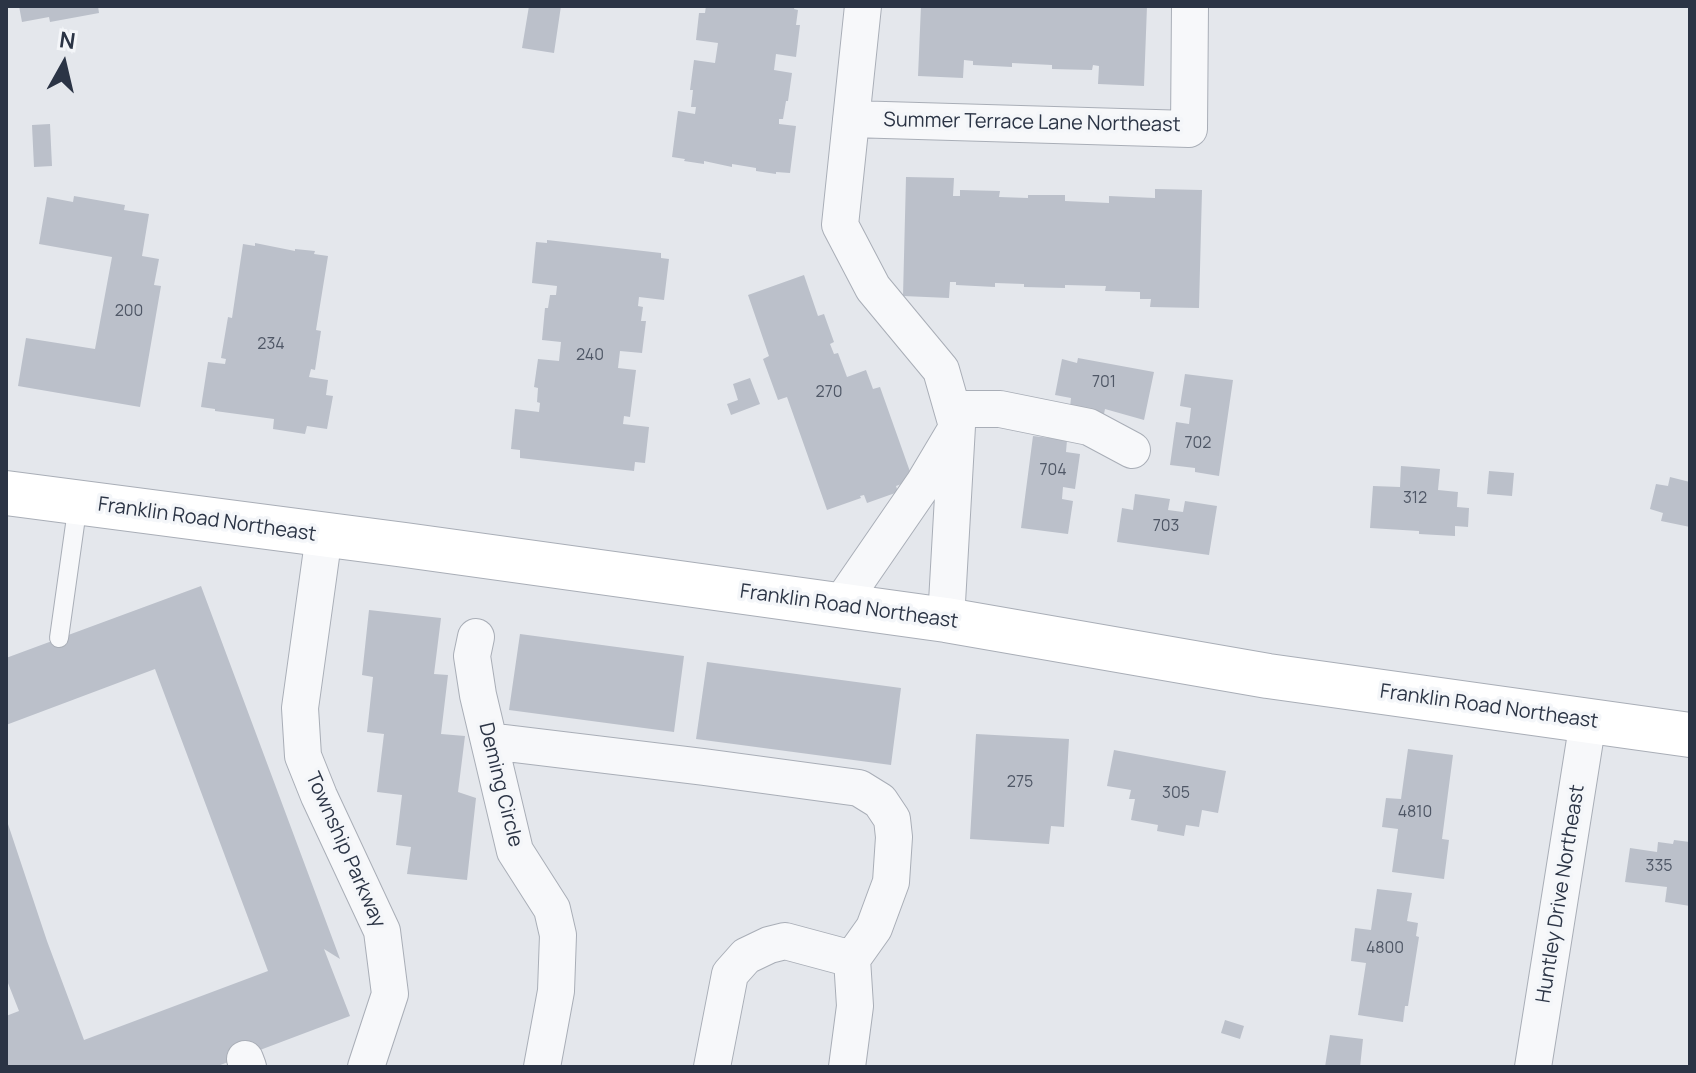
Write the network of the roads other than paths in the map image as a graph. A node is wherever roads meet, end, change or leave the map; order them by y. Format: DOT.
graph roads {
  1 [pos="863,6"];
  2 [pos="1190,6"];
  3 [pos="851,119"];
  4 [pos="955,418"];
  5 [pos="1132,450"];
  6 [pos="6,493"];
  7 [pos="78,503"];
  8 [pos="902,515"];
  9 [pos="952,524"];
  10 [pos="324,535"];
  11 [pos="840,605"];
  12 [pos="946,620"];
  13 [pos="476,637"];
  14 [pos="59,638"];
  15 [pos="1588,721"];
  16 [pos="1690,735"];
  17 [pos="489,741"];
  18 [pos="852,959"];
  19 [pos="366,1067"];
  20 [pos="542,1067"];
  21 [pos="712,1067"];
  22 [pos="848,1067"];
  23 [pos="1533,1067"];
  1 -- 3 [label="street"];
  2 -- 3 [label="street, Summer Terrace Lane Northeast"];
  3 -- 4 [label="street"];
  4 -- 5 [label="street"];
  4 -- 8 [label="street"];
  4 -- 9 [label="street"];
  6 -- 7 [label="street, Franklin Road Northeast"];
  7 -- 10 [label="street, Franklin Road Northeast"];
  7 -- 14 [label="lane"];
  8 -- 9 [label="street"];
  8 -- 11 [label="street"];
  9 -- 12 [label="street"];
  10 -- 11 [label="street, Franklin Road Northeast"];
  10 -- 19 [label="street, Township Parkway"];
  11 -- 12 [label="street, Franklin Road Northeast"];
  12 -- 15 [label="street, Franklin Road Northeast"];
  13 -- 17 [label="street, Deming Circle"];
  15 -- 16 [label="street, Franklin Road Northeast"];
  15 -- 23 [label="street, Huntley Drive Northeast"];
  17 -- 18 [label="street"];
  17 -- 20 [label="street, Deming Circle"];
  18 -- 21 [label="street"];
  18 -- 22 [label="street"];
}
